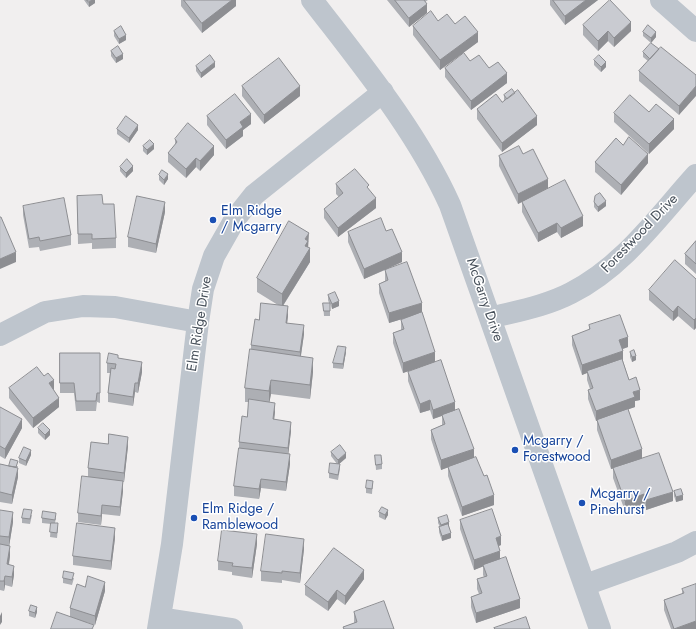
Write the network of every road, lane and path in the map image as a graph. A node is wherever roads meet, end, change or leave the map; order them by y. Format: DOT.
graph roads {
  1 [pos="312,0"];
  2 [pos="661,0"];
  3 [pos="696,31"];
  4 [pos="383,92"];
  5 [pos="696,175"];
  6 [pos="490,318"];
  7 [pos="198,322"];
  8 [pos="0,336"];
  9 [pos="696,542"];
  10 [pos="585,585"];
  11 [pos="159,624"];
  12 [pos="232,629"];
  13 [pos="600,629"];
  1 -- 4 [label="street, McGarry Drive"];
  2 -- 3 [label="street"];
  4 -- 6 [label="street, McGarry Drive"];
  4 -- 7 [label="street, Elm Ridge Drive"];
  5 -- 6 [label="street, Forestwood Drive"];
  6 -- 10 [label="street, McGarry Drive"];
  7 -- 8 [label="street"];
  7 -- 11 [label="street, Elm Ridge Drive"];
  9 -- 10 [label="street"];
  10 -- 13 [label="street, McGarry Drive"];
  11 -- 12 [label="street"];
}
